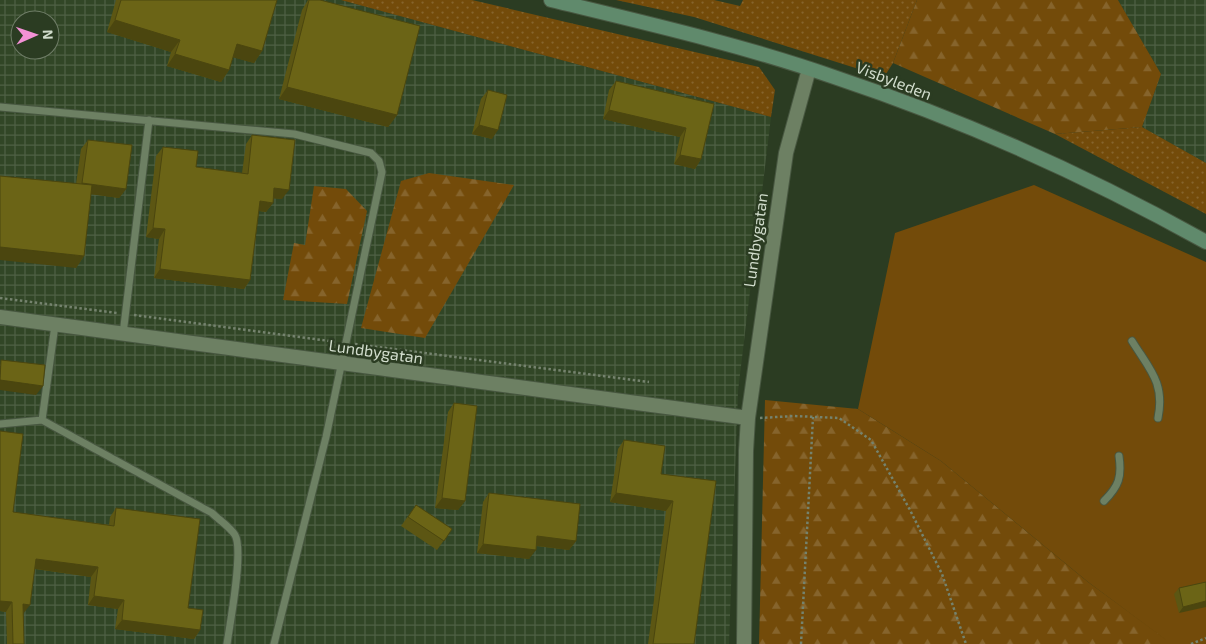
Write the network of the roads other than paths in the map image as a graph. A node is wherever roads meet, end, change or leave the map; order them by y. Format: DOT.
graph roads {
  1 [pos="551,0"];
  2 [pos="809,69"];
  3 [pos="0,107"];
  4 [pos="149,120"];
  5 [pos="1206,242"];
  6 [pos="0,317"];
  7 [pos="55,325"];
  8 [pos="123,335"];
  9 [pos="1132,341"];
  10 [pos="340,364"];
  11 [pos="748,418"];
  12 [pos="1158,418"];
  13 [pos="42,420"];
  14 [pos="0,424"];
  15 [pos="1119,456"];
  16 [pos="1104,501"];
  17 [pos="227,644"];
  18 [pos="274,644"];
  19 [pos="744,644"];
  1 -- 2 [label="main road, Visbyleden"];
  2 -- 5 [label="main road, Visbyleden"];
  2 -- 11 [label="street, Lundbygatan"];
  3 -- 4 [label="lane"];
  4 -- 8 [label="lane"];
  4 -- 10 [label="lane"];
  6 -- 7 [label="street, Lundbygatan"];
  7 -- 8 [label="street, Lundbygatan"];
  7 -- 13 [label="lane"];
  8 -- 10 [label="street, Lundbygatan"];
  9 -- 12 [label="lane"];
  10 -- 11 [label="street, Lundbygatan"];
  10 -- 18 [label="lane"];
  11 -- 19 [label="street, Lundbygatan"];
  13 -- 14 [label="lane"];
  13 -- 17 [label="lane"];
  15 -- 16 [label="lane"];
}
